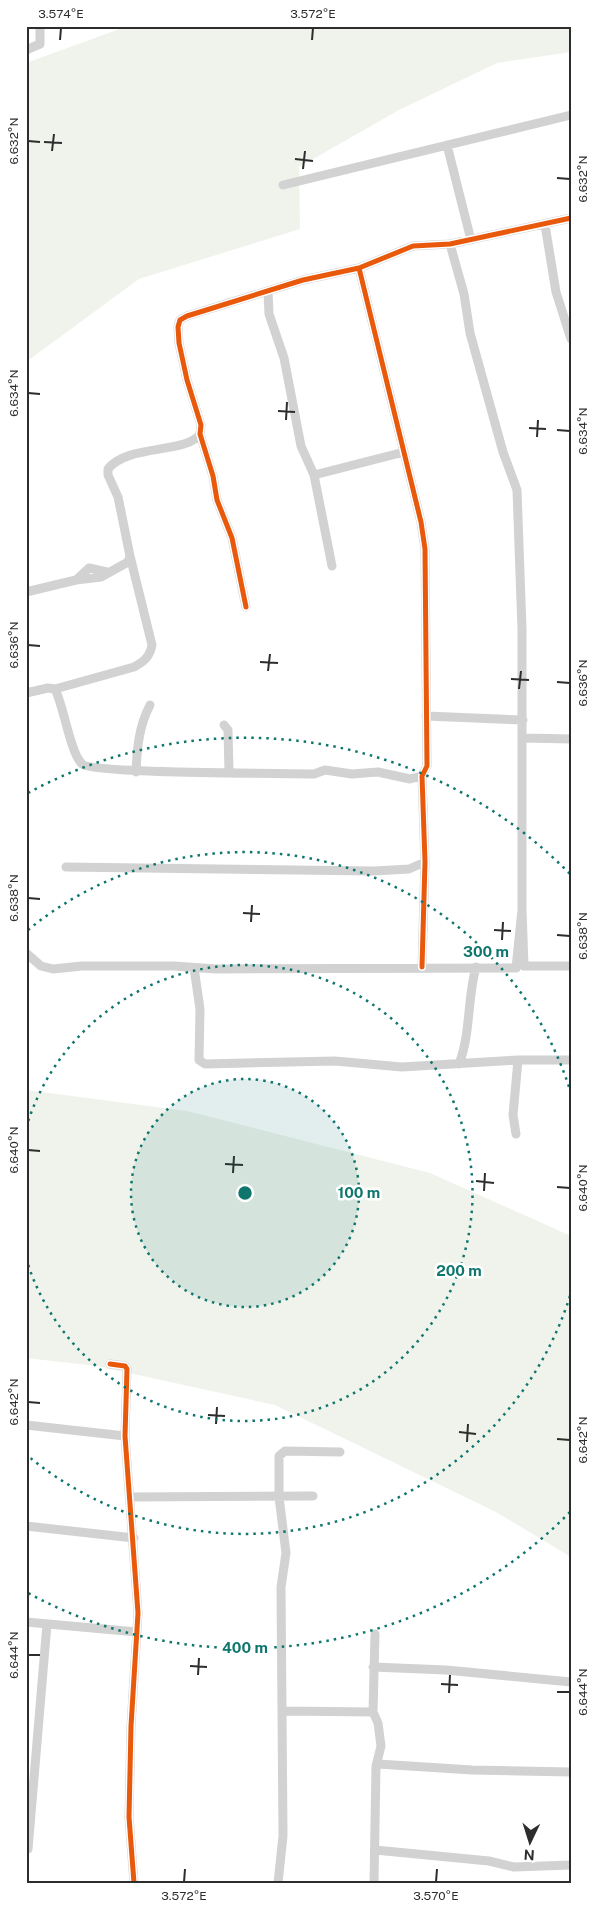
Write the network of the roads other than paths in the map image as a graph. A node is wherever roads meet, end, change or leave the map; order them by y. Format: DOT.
graph roads {
  1 [pos="40,26"];
  2 [pos="26,50"];
  3 [pos="571,115"];
  4 [pos="448,145"];
  5 [pos="282,185"];
  6 [pos="571,218"];
  7 [pos="545,225"];
  8 [pos="471,240"];
  9 [pos="450,244"];
  10 [pos="359,268"];
  11 [pos="268,291"];
  12 [pos="571,339"];
  13 [pos="200,434"];
  14 [pos="404,452"];
  15 [pos="314,475"];
  16 [pos="130,556"];
  17 [pos="332,566"];
  18 [pos="26,592"];
  19 [pos="246,607"];
  20 [pos="55,689"];
  21 [pos="26,693"];
  22 [pos="150,705"];
  23 [pos="426,716"];
  24 [pos="523,720"];
  25 [pos="224,725"];
  26 [pos="523,738"];
  27 [pos="571,739"];
  28 [pos="136,772"];
  29 [pos="230,772"];
  30 [pos="422,776"];
  31 [pos="425,862"];
  32 [pos="66,867"];
  33 [pos="522,910"];
  34 [pos="26,953"];
  35 [pos="571,966"];
  36 [pos="422,967"];
  37 [pos="476,967"];
  38 [pos="194,968"];
  39 [pos="518,1060"];
  40 [pos="571,1060"];
  41 [pos="459,1064"];
  42 [pos="516,1134"];
  43 [pos="110,1364"];
  44 [pos="26,1425"];
  45 [pos="125,1436"];
  46 [pos="340,1452"];
  47 [pos="131,1496"];
  48 [pos="313,1496"];
  49 [pos="279,1497"];
  50 [pos="26,1526"];
  51 [pos="134,1538"];
  52 [pos="26,1622"];
  53 [pos="46,1624"];
  54 [pos="137,1632"];
  55 [pos="375,1634"];
  56 [pos="373,1667"];
  57 [pos="571,1682"];
  58 [pos="282,1711"];
  59 [pos="373,1712"];
  60 [pos="378,1764"];
  61 [pos="571,1772"];
  62 [pos="28,1849"];
  63 [pos="376,1850"];
  64 [pos="571,1865"];
  65 [pos="134,1883"];
  66 [pos="278,1883"];
  67 [pos="374,1883"];
  1 -- 2 [label="street"];
  3 -- 4 [label="street"];
  4 -- 5 [label="street"];
  4 -- 8 [label="street"];
  6 -- 7 [label="street"];
  7 -- 8 [label="street"];
  7 -- 12 [label="street"];
  8 -- 9 [label="street"];
  9 -- 10 [label="street"];
  9 -- 24 [label="street"];
  10 -- 11 [label="street"];
  10 -- 14 [label="street"];
  11 -- 13 [label="street"];
  11 -- 15 [label="street"];
  13 -- 16 [label="street"];
  13 -- 19 [label="street"];
  14 -- 15 [label="street"];
  14 -- 23 [label="street"];
  15 -- 17 [label="street"];
  16 -- 18 [label="street"];
  16 -- 20 [label="street"];
  20 -- 21 [label="street"];
  20 -- 28 [label="street"];
  22 -- 28 [label="street"];
  23 -- 24 [label="street"];
  23 -- 30 [label="street"];
  24 -- 26 [label="street"];
  25 -- 29 [label="street"];
  26 -- 27 [label="street"];
  26 -- 33 [label="street"];
  28 -- 29 [label="street"];
  29 -- 30 [label="street"];
  30 -- 31 [label="street"];
  31 -- 32 [label="street"];
  31 -- 36 [label="street"];
  33 -- 35 [label="street"];
  33 -- 37 [label="street"];
  34 -- 38 [label="street"];
  36 -- 37 [label="street"];
  36 -- 38 [label="street"];
  37 -- 41 [label="street"];
  38 -- 41 [label="street"];
  39 -- 40 [label="street"];
  39 -- 41 [label="street"];
  39 -- 42 [label="street"];
  43 -- 45 [label="street"];
  44 -- 45 [label="street"];
  45 -- 47 [label="street"];
  46 -- 49 [label="street"];
  47 -- 49 [label="street"];
  47 -- 51 [label="street"];
  48 -- 49 [label="street"];
  49 -- 58 [label="street"];
  50 -- 51 [label="street"];
  51 -- 54 [label="street"];
  52 -- 53 [label="street"];
  53 -- 54 [label="street"];
  53 -- 62 [label="street"];
  54 -- 65 [label="street"];
  55 -- 56 [label="street"];
  56 -- 57 [label="street"];
  56 -- 59 [label="street"];
  58 -- 59 [label="street"];
  58 -- 66 [label="street"];
  59 -- 60 [label="street"];
  60 -- 61 [label="street"];
  60 -- 63 [label="street"];
  63 -- 64 [label="street"];
  63 -- 67 [label="street"];
}
